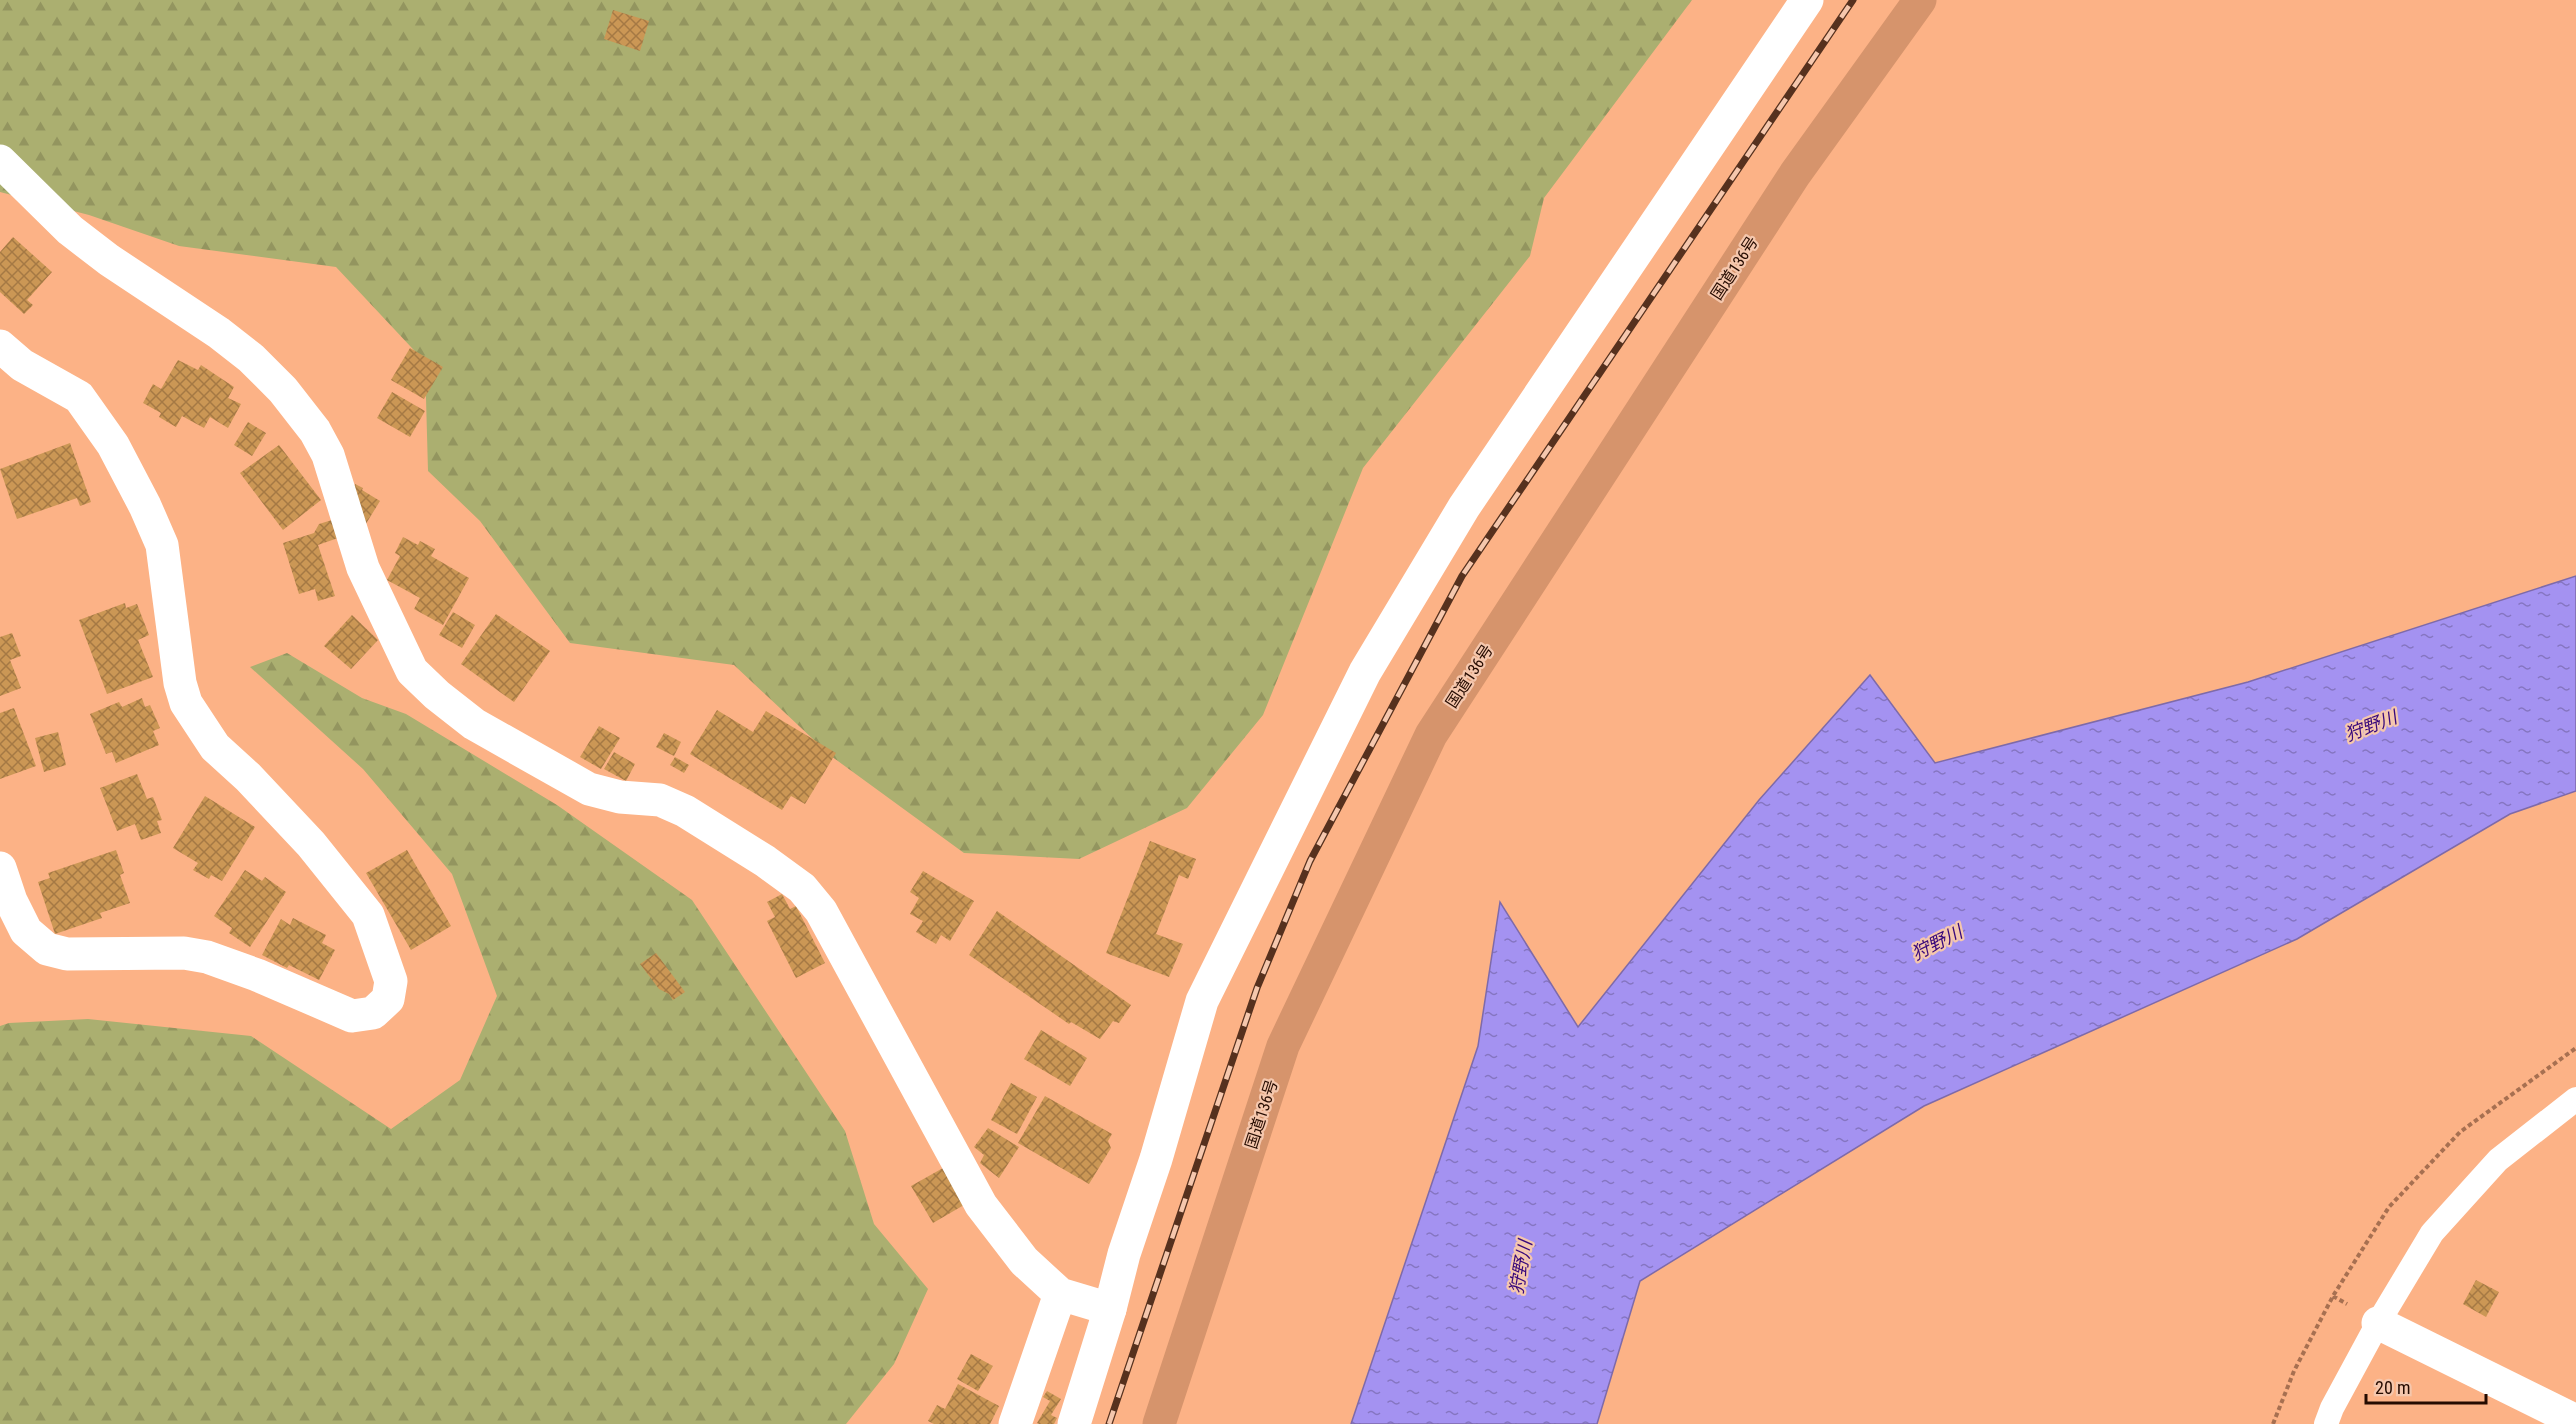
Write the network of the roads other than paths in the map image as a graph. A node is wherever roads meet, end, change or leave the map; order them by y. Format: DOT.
graph roads {
  1 [pos="1807,0"];
  2 [pos="1920,0"];
  3 [pos="0,161"];
  4 [pos="0,346"];
  5 [pos="0,868"];
  6 [pos="2576,1099"];
  7 [pos="1060,1294"];
  8 [pos="1110,1308"];
  9 [pos="2378,1323"];
  10 [pos="2576,1421"];
  11 [pos="1015,1424"];
  12 [pos="1074,1424"];
  13 [pos="1159,1424"];
  14 [pos="2326,1424"];
  1 -- 8 [label="street"];
  2 -- 13 [label="highway, 国道136号"];
  3 -- 7 [label="street"];
  4 -- 5 [label="street"];
  6 -- 9 [label="lane"];
  7 -- 8 [label="street"];
  7 -- 11 [label="street"];
  8 -- 12 [label="street"];
  9 -- 10 [label="street"];
  9 -- 14 [label="lane"];
}
